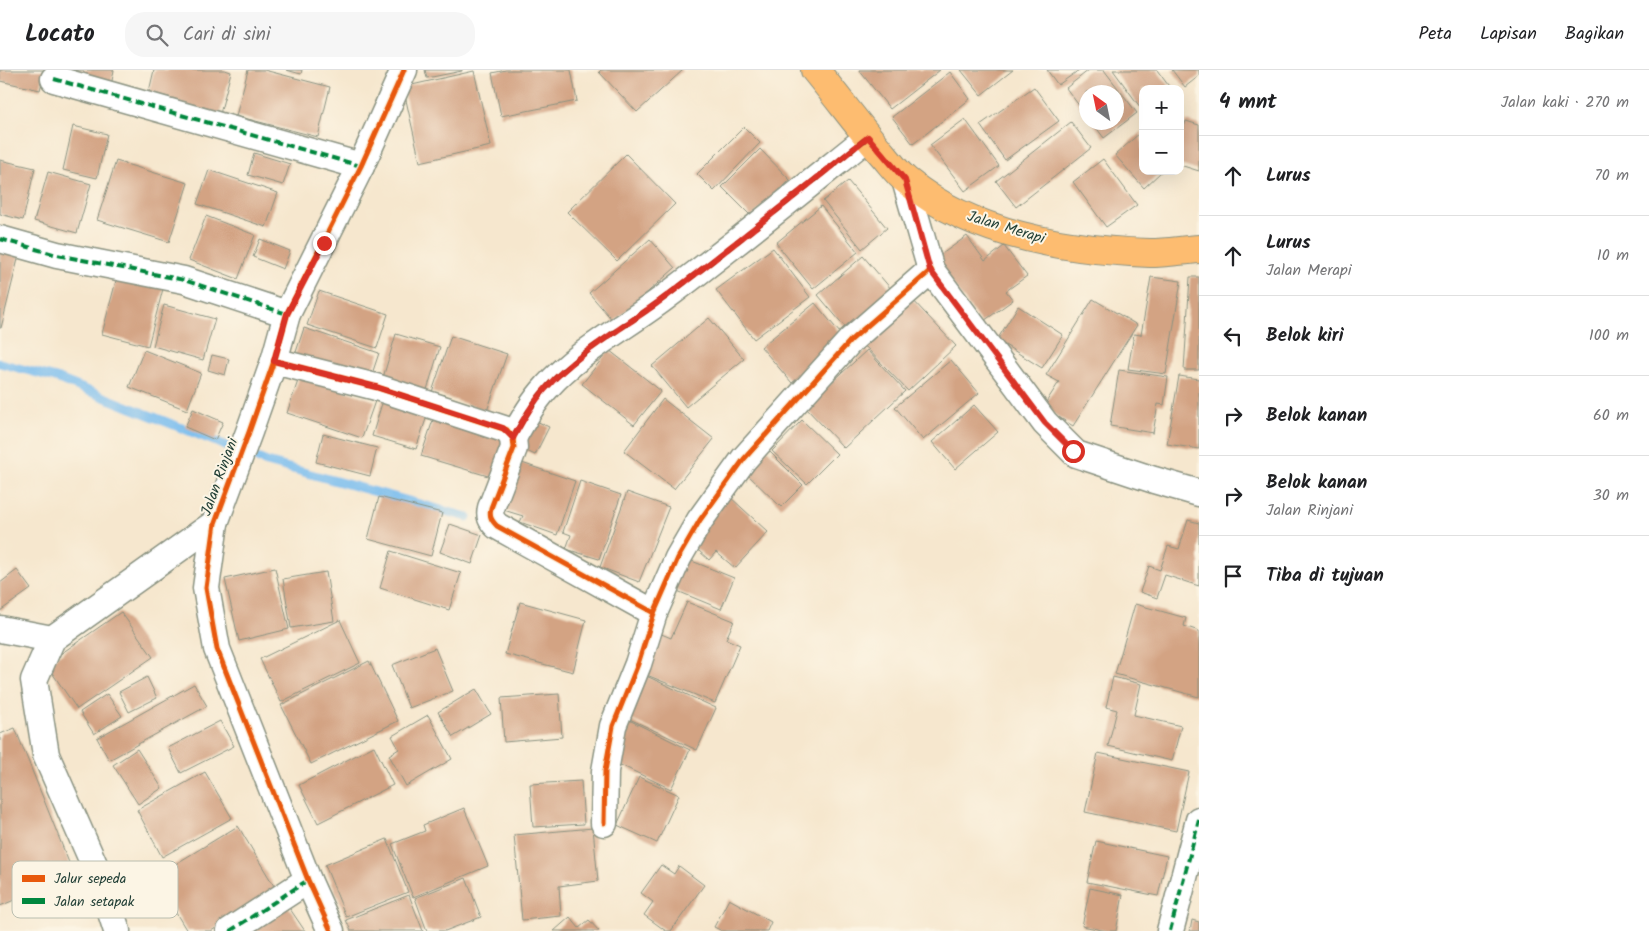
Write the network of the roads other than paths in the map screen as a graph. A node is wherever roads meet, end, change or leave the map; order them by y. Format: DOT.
graph roads {
  1 [pos="404,70"];
  2 [pos="821,72"];
  3 [pos="54,79"];
  4 [pos="868,137"];
  5 [pos="361,166"];
  6 [pos="905,180"];
  7 [pos="0,239"];
  8 [pos="1199,249"];
  9 [pos="930,270"];
  10 [pos="287,314"];
  11 [pos="274,361"];
  12 [pos="513,438"];
  13 [pos="1199,493"];
  14 [pos="215,523"];
  15 [pos="654,613"];
  16 [pos="0,629"];
  17 [pos="52,639"];
  18 [pos="1199,820"];
  19 [pos="604,823"];
  20 [pos="93,861"];
  21 [pos="308,880"];
  22 [pos="113,918"];
  23 [pos="117,931"];
  24 [pos="230,931"];
  25 [pos="331,931"];
  26 [pos="1170,931"];
  1 -- 5 [label="street, Jalan Rinjani"];
  2 -- 4 [label="main road, Jalan Merapi"];
  3 -- 5 [label="street"];
  4 -- 6 [label="main road, Jalan Merapi"];
  4 -- 12 [label="street"];
  5 -- 10 [label="street, Jalan Rinjani"];
  6 -- 8 [label="main road, Jalan Merapi"];
  6 -- 9 [label="street"];
  7 -- 10 [label="street"];
  9 -- 13 [label="street"];
  9 -- 15 [label="street"];
  10 -- 11 [label="street, Jalan Rinjani"];
  11 -- 12 [label="street"];
  11 -- 14 [label="street, Jalan Rinjani"];
  12 -- 15 [label="street"];
  14 -- 17 [label="street"];
  14 -- 21 [label="street, Jalan Rinjani"];
  15 -- 19 [label="street"];
  16 -- 17 [label="street"];
  17 -- 20 [label="street"];
  18 -- 26 [label="street"];
  21 -- 24 [label="street"];
  21 -- 25 [label="street, Jalan Rinjani"];
  22 -- 23 [label="street"];
}
